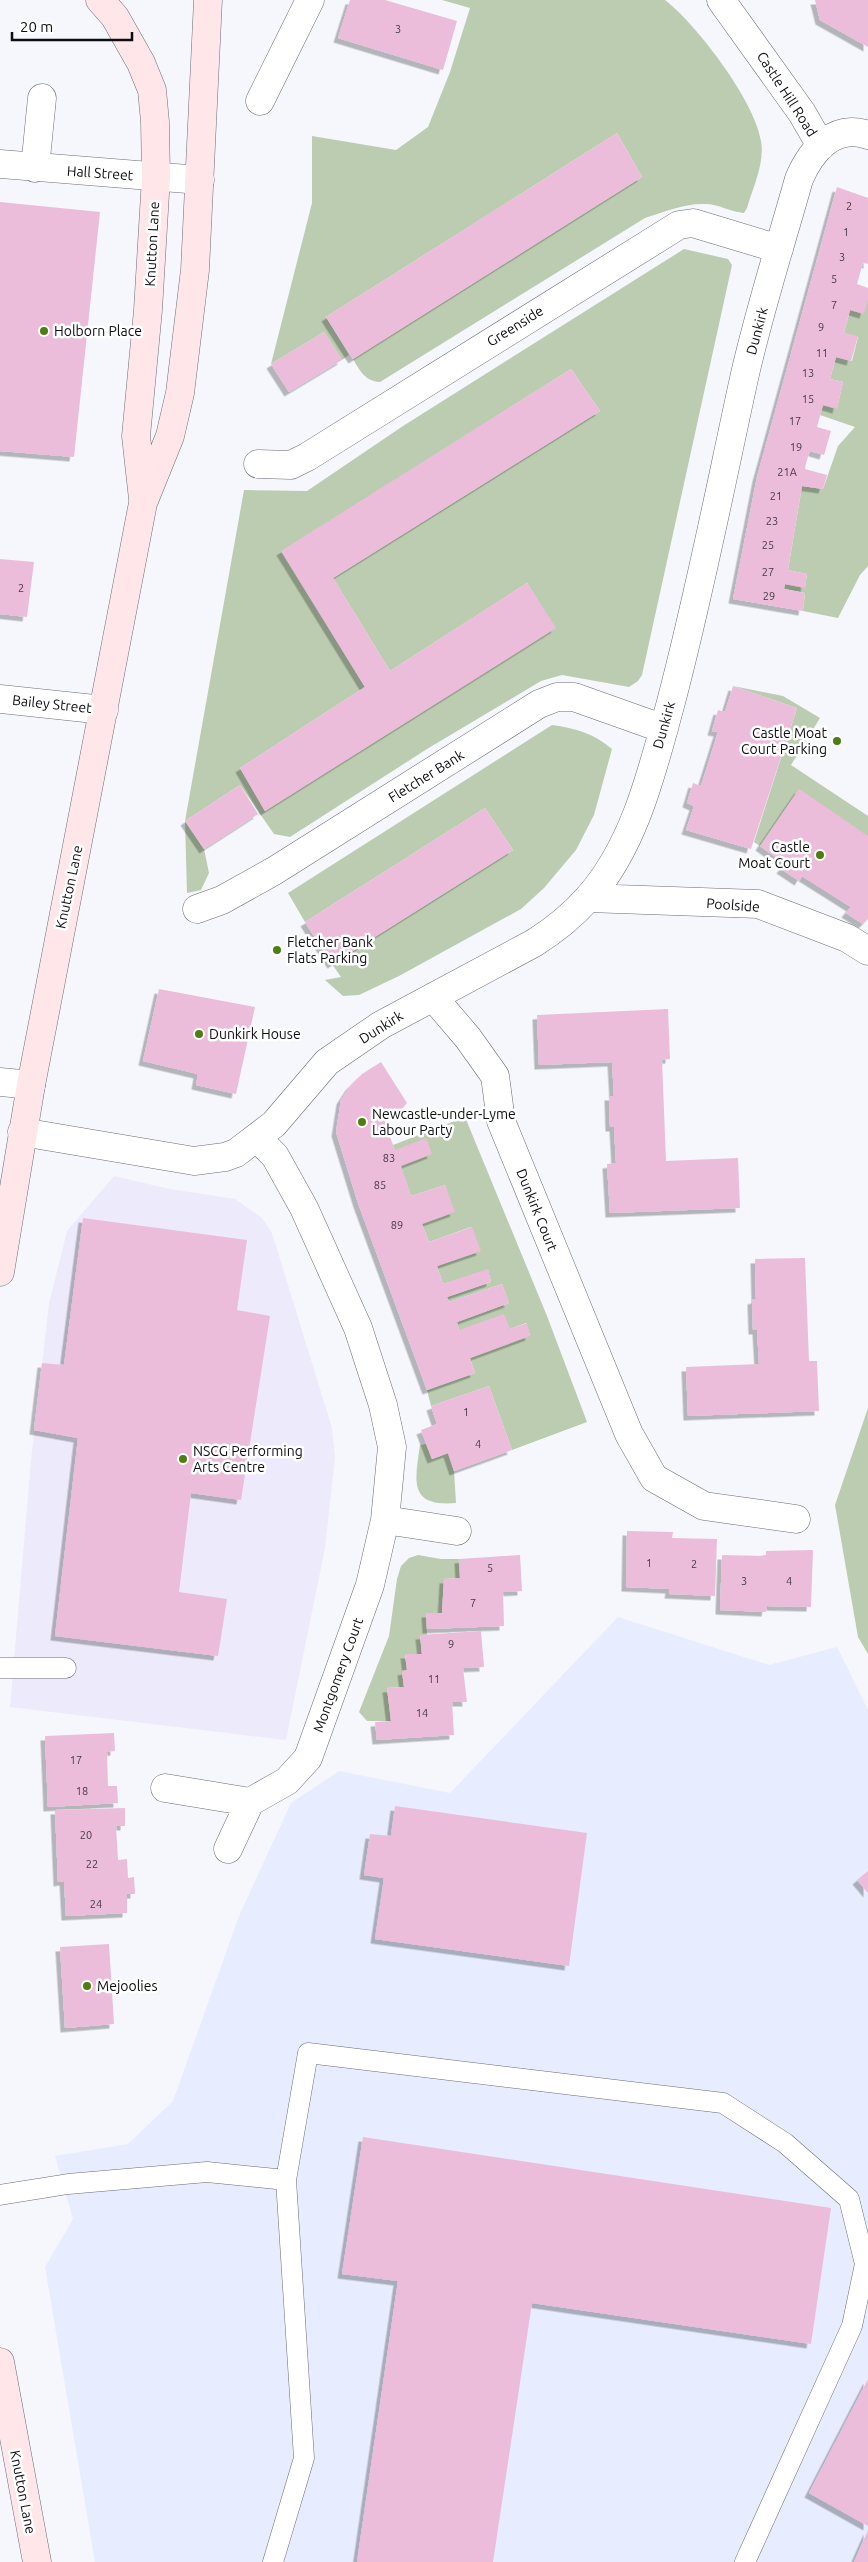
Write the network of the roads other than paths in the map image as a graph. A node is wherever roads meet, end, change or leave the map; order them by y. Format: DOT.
graph roads {
  1 [pos="100,0"];
  2 [pos="208,0"];
  3 [pos="310,0"];
  4 [pos="721,0"];
  5 [pos="42,98"];
  6 [pos="260,101"];
  7 [pos="868,135"];
  8 [pos="821,146"];
  9 [pos="0,164"];
  10 [pos="35,168"];
  11 [pos="156,177"];
  12 [pos="200,180"];
  13 [pos="779,249"];
  14 [pos="258,464"];
  15 [pos="144,503"];
  16 [pos="0,699"];
  17 [pos="104,710"];
  18 [pos="664,729"];
  19 [pos="588,898"];
  20 [pos="197,909"];
  21 [pos="868,951"];
  22 [pos="433,996"];
  23 [pos="0,1082"];
  24 [pos="31,1085"];
  25 [pos="22,1132"];
  26 [pos="258,1139"];
  27 [pos="0,1272"];
  28 [pos="796,1519"];
  29 [pos="385,1520"];
  30 [pos="457,1531"];
  31 [pos="0,1668"];
  32 [pos="66,1668"];
  33 [pos="165,1788"];
  34 [pos="250,1802"];
  35 [pos="228,1849"];
  36 [pos="286,2180"];
  37 [pos="0,2195"];
  38 [pos="0,2362"];
  39 [pos="37,2562"];
  40 [pos="273,2562"];
  41 [pos="745,2562"];
  1 -- 11 [label="main road, Knutton Lane"];
  2 -- 12 [label="main road, Knutton Lane"];
  3 -- 6 [label="street"];
  4 -- 8 [label="street, Castle Hill Road"];
  5 -- 10 [label="street"];
  7 -- 8 [label="street, Castle Hill Road"];
  8 -- 13 [label="street, Dunkirk"];
  9 -- 10 [label="street, Hall Street"];
  10 -- 11 [label="street, Hall Street"];
  11 -- 12 [label="street, Hall Street"];
  11 -- 15 [label="main road, Knutton Lane"];
  12 -- 15 [label="main road, Knutton Lane"];
  13 -- 14 [label="street, Greenside"];
  13 -- 18 [label="street, Dunkirk"];
  15 -- 17 [label="main road, Knutton Lane"];
  16 -- 17 [label="street, Bailey Street"];
  17 -- 24 [label="main road, Knutton Lane"];
  18 -- 19 [label="street, Dunkirk"];
  18 -- 20 [label="street, Fletcher Bank"];
  19 -- 21 [label="street, Poolside"];
  19 -- 22 [label="street, Dunkirk"];
  22 -- 26 [label="street, Dunkirk"];
  22 -- 28 [label="street, Dunkirk Court"];
  23 -- 24 [label="street"];
  24 -- 25 [label="main road, Knutton Lane"];
  25 -- 26 [label="street, Dunkirk"];
  25 -- 27 [label="main road, Knutton Lane"];
  26 -- 29 [label="street, Montgomery Court"];
  29 -- 30 [label="street"];
  29 -- 34 [label="street, Montgomery Court"];
  31 -- 32 [label="lane"];
  33 -- 34 [label="street"];
  34 -- 35 [label="street"];
  36 -- 37 [label="lane"];
  36 -- 40 [label="lane"];
  36 -- 41 [label="lane"];
  38 -- 39 [label="main road, Knutton Lane"];
}
